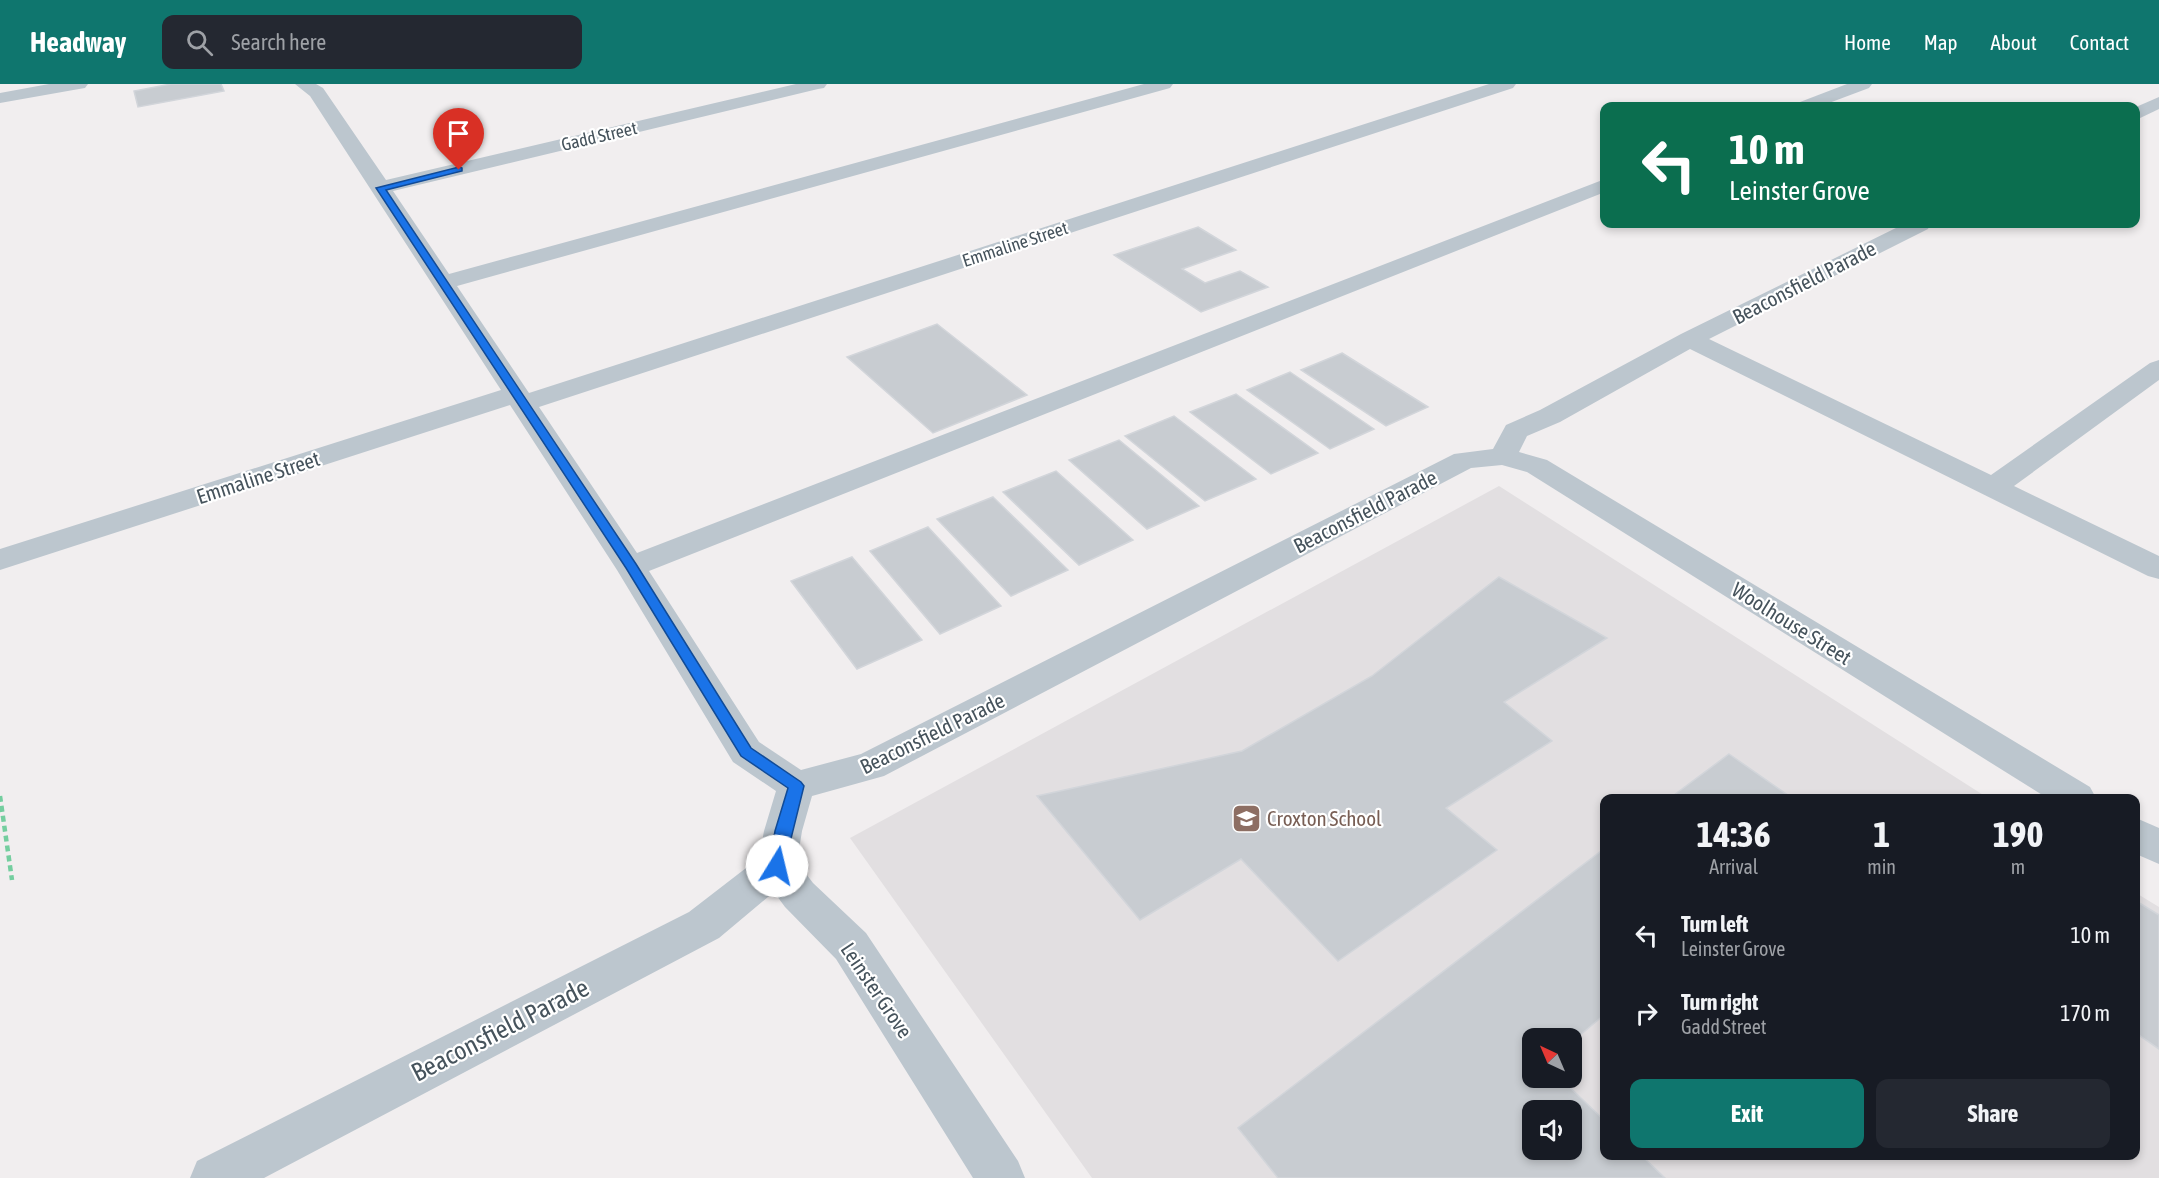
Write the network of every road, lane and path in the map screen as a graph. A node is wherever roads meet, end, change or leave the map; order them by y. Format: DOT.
graph roads {
  1 [pos="79,84"];
  2 [pos="818,84"];
  3 [pos="1164,84"];
  4 [pos="1507,84"];
  5 [pos="1863,84"];
  6 [pos="312,87"];
  7 [pos="0,98"];
  8 [pos="1816,102"];
  9 [pos="2159,102"];
  10 [pos="2140,112"];
  11 [pos="1600,187"];
  12 [pos="380,188"];
  13 [pos="1912,228"];
  14 [pos="442,283"];
  15 [pos="1690,339"];
  16 [pos="2159,368"];
  17 [pos="519,399"];
  18 [pos="1503,456"];
  19 [pos="1992,488"];
  20 [pos="0,560"];
  21 [pos="631,567"];
  22 [pos="2159,569"];
  23 [pos="796,786"];
  24 [pos="2070,794"];
  25 [pos="0,796"];
  26 [pos="2140,836"];
  27 [pos="2159,848"];
  28 [pos="777,866"];
  29 [pos="12,880"];
  30 [pos="214,1178"];
  31 [pos="1001,1178"];
  1 -- 7 [label="street"];
  2 -- 12 [label="street, Gadd Street"];
  3 -- 14 [label="street"];
  4 -- 17 [label="street, Emmaline Street"];
  5 -- 8 [label="street"];
  6 -- 12 [label="street"];
  9 -- 10 [label="street"];
  11 -- 21 [label="street"];
  12 -- 14 [label="street"];
  13 -- 15 [label="street, Beaconsfield Parade"];
  14 -- 17 [label="street"];
  15 -- 18 [label="street, Beaconsfield Parade"];
  15 -- 19 [label="street"];
  16 -- 19 [label="street"];
  17 -- 20 [label="street, Emmaline Street"];
  17 -- 21 [label="street"];
  18 -- 23 [label="street, Beaconsfield Parade"];
  18 -- 24 [label="street, Woolhouse Street"];
  19 -- 22 [label="street"];
  21 -- 23 [label="street"];
  23 -- 28 [label="street"];
  25 -- 29 [label="path"];
  26 -- 27 [label="street"];
  28 -- 30 [label="street, Beaconsfield Parade"];
  28 -- 31 [label="street, Leinster Grove"];
}
